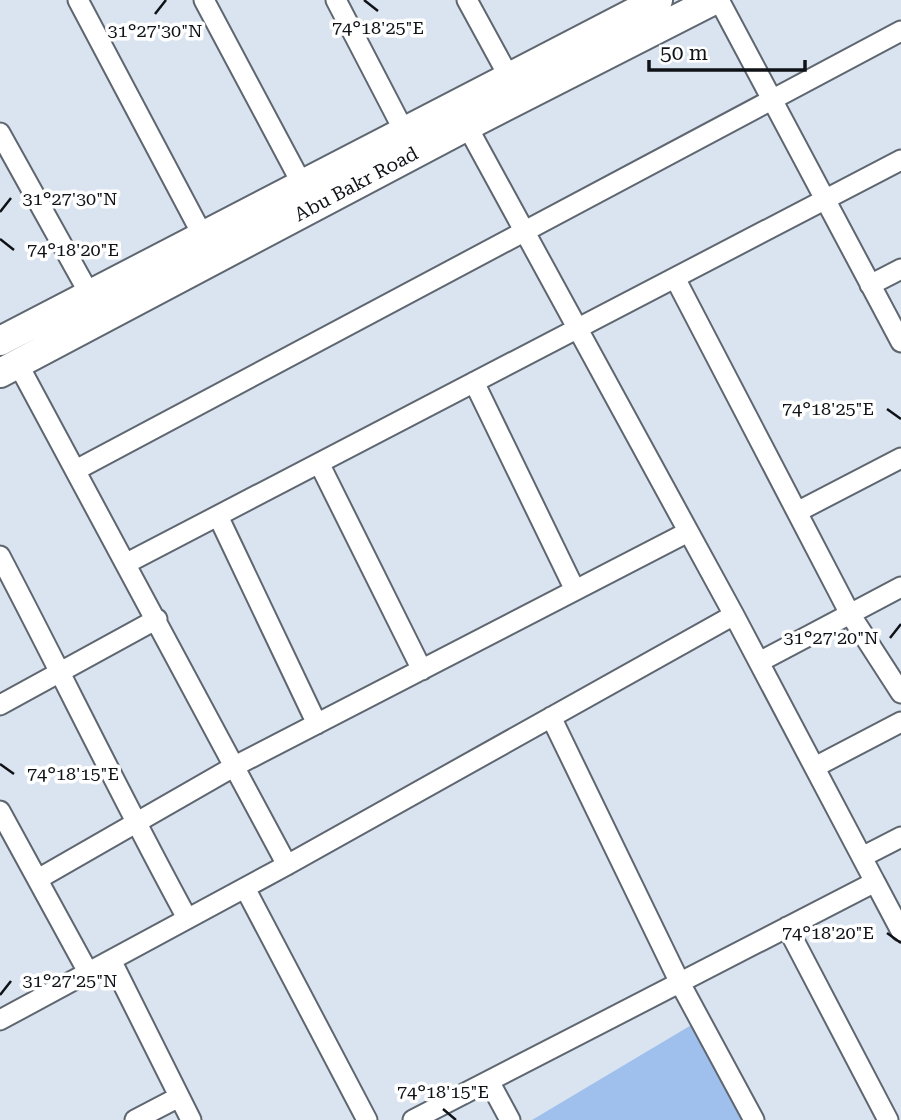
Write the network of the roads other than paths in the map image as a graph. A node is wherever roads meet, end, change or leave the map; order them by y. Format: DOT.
graph roads {
  1 [pos="78,0"];
  2 [pos="204,0"];
  3 [pos="336,0"];
  4 [pos="467,0"];
  5 [pos="717,0"];
  6 [pos="645,12"];
  7 [pos="901,31"];
  8 [pos="509,78"];
  9 [pos="772,100"];
  10 [pos="467,126"];
  11 [pos="404,131"];
  12 [pos="0,133"];
  13 [pos="901,160"];
  14 [pos="302,184"];
  15 [pos="825,200"];
  16 [pos="523,232"];
  17 [pos="203,236"];
  18 [pos="901,269"];
  19 [pos="675,278"];
  20 [pos="870,285"];
  21 [pos="96,306"];
  22 [pos="578,328"];
  23 [pos="0,341"];
  24 [pos="901,342"];
  25 [pos="9,368"];
  26 [pos="474,382"];
  27 [pos="901,458"];
  28 [pos="319,463"];
  29 [pos="76,470"];
  30 [pos="797,512"];
  31 [pos="218,516"];
  32 [pos="688,532"];
  33 [pos="0,556"];
  34 [pos="127,563"];
  35 [pos="901,587"];
  36 [pos="575,590"];
  37 [pos="850,614"];
  38 [pos="734,615"];
  39 [pos="157,619"];
  40 [pos="759,662"];
  41 [pos="422,670"];
  42 [pos="61,672"];
  43 [pos="901,693"];
  44 [pos="0,705"];
  45 [pos="551,717"];
  46 [pos="901,722"];
  47 [pos="317,724"];
  48 [pos="235,766"];
  49 [pos="815,767"];
  50 [pos="0,811"];
  51 [pos="135,823"];
  52 [pos="901,837"];
  53 [pos="6,838"];
  54 [pos="862,857"];
  55 [pos="287,865"];
  56 [pos="38,879"];
  57 [pos="875,882"];
  58 [pos="245,888"];
  59 [pos="187,918"];
  60 [pos="787,927"];
  61 [pos="901,931"];
  62 [pos="111,960"];
  63 [pos="88,972"];
  64 [pos="680,983"];
  65 [pos="0,1020"];
  66 [pos="489,1081"];
  67 [pos="179,1097"];
  68 [pos="135,1120"];
  69 [pos="191,1120"];
  70 [pos="367,1120"];
  71 [pos="413,1120"];
  72 [pos="510,1120"];
  73 [pos="754,1120"];
  74 [pos="888,1120"];
  1 -- 17 [label="street"];
  2 -- 14 [label="street"];
  3 -- 11 [label="street"];
  4 -- 8 [label="street"];
  5 -- 6 [label="main road, Abu Bakr Road"];
  5 -- 9 [label="street"];
  6 -- 8 [label="main road, Abu Bakr Road"];
  6 -- 10 [label="main road, Abu Bakr Road"];
  7 -- 9 [label="street"];
  8 -- 11 [label="main road, Abu Bakr Road"];
  9 -- 15 [label="street"];
  9 -- 16 [label="street"];
  10 -- 16 [label="street"];
  10 -- 21 [label="main road, Abu Bakr Road"];
  11 -- 14 [label="main road, Abu Bakr Road"];
  12 -- 21 [label="street"];
  13 -- 15 [label="street"];
  14 -- 17 [label="main road, Abu Bakr Road"];
  15 -- 19 [label="street"];
  15 -- 20 [label="street"];
  16 -- 22 [label="street"];
  16 -- 29 [label="street"];
  17 -- 21 [label="main road, Abu Bakr Road"];
  18 -- 20 [label="street"];
  19 -- 22 [label="street"];
  19 -- 30 [label="street"];
  20 -- 24 [label="street"];
  21 -- 23 [label="main road, Abu Bakr Road"];
  21 -- 25 [label="main road, Abu Bakr Road"];
  22 -- 26 [label="street"];
  22 -- 32 [label="street"];
  25 -- 29 [label="street"];
  26 -- 28 [label="street"];
  26 -- 36 [label="street"];
  27 -- 30 [label="street"];
  28 -- 31 [label="street"];
  28 -- 41 [label="street"];
  29 -- 34 [label="street"];
  30 -- 37 [label="street"];
  31 -- 34 [label="street"];
  31 -- 47 [label="street"];
  32 -- 36 [label="street"];
  32 -- 38 [label="street"];
  33 -- 42 [label="street"];
  34 -- 39 [label="street"];
  35 -- 37 [label="street"];
  36 -- 41 [label="street"];
  37 -- 40 [label="street"];
  37 -- 43 [label="street"];
  38 -- 40 [label="street"];
  38 -- 45 [label="street"];
  39 -- 42 [label="street"];
  39 -- 48 [label="street"];
  40 -- 49 [label="street"];
  41 -- 47 [label="street"];
  42 -- 44 [label="street"];
  42 -- 51 [label="street"];
  45 -- 55 [label="street"];
  45 -- 64 [label="street"];
  46 -- 49 [label="street"];
  47 -- 48 [label="street"];
  48 -- 51 [label="street"];
  48 -- 55 [label="street"];
  49 -- 54 [label="street"];
  50 -- 53 [label="street"];
  51 -- 56 [label="street"];
  51 -- 59 [label="street"];
  52 -- 54 [label="street"];
  53 -- 56 [label="street"];
  54 -- 57 [label="street"];
  55 -- 58 [label="street"];
  56 -- 63 [label="street"];
  57 -- 60 [label="street"];
  57 -- 61 [label="street"];
  58 -- 59 [label="street"];
  58 -- 70 [label="street"];
  59 -- 62 [label="street"];
  60 -- 64 [label="street"];
  60 -- 74 [label="street"];
  62 -- 63 [label="street"];
  62 -- 67 [label="street"];
  63 -- 65 [label="street"];
  64 -- 66 [label="street"];
  64 -- 73 [label="street"];
  66 -- 71 [label="street"];
  66 -- 72 [label="street"];
  67 -- 68 [label="street"];
  67 -- 69 [label="street"];
}
